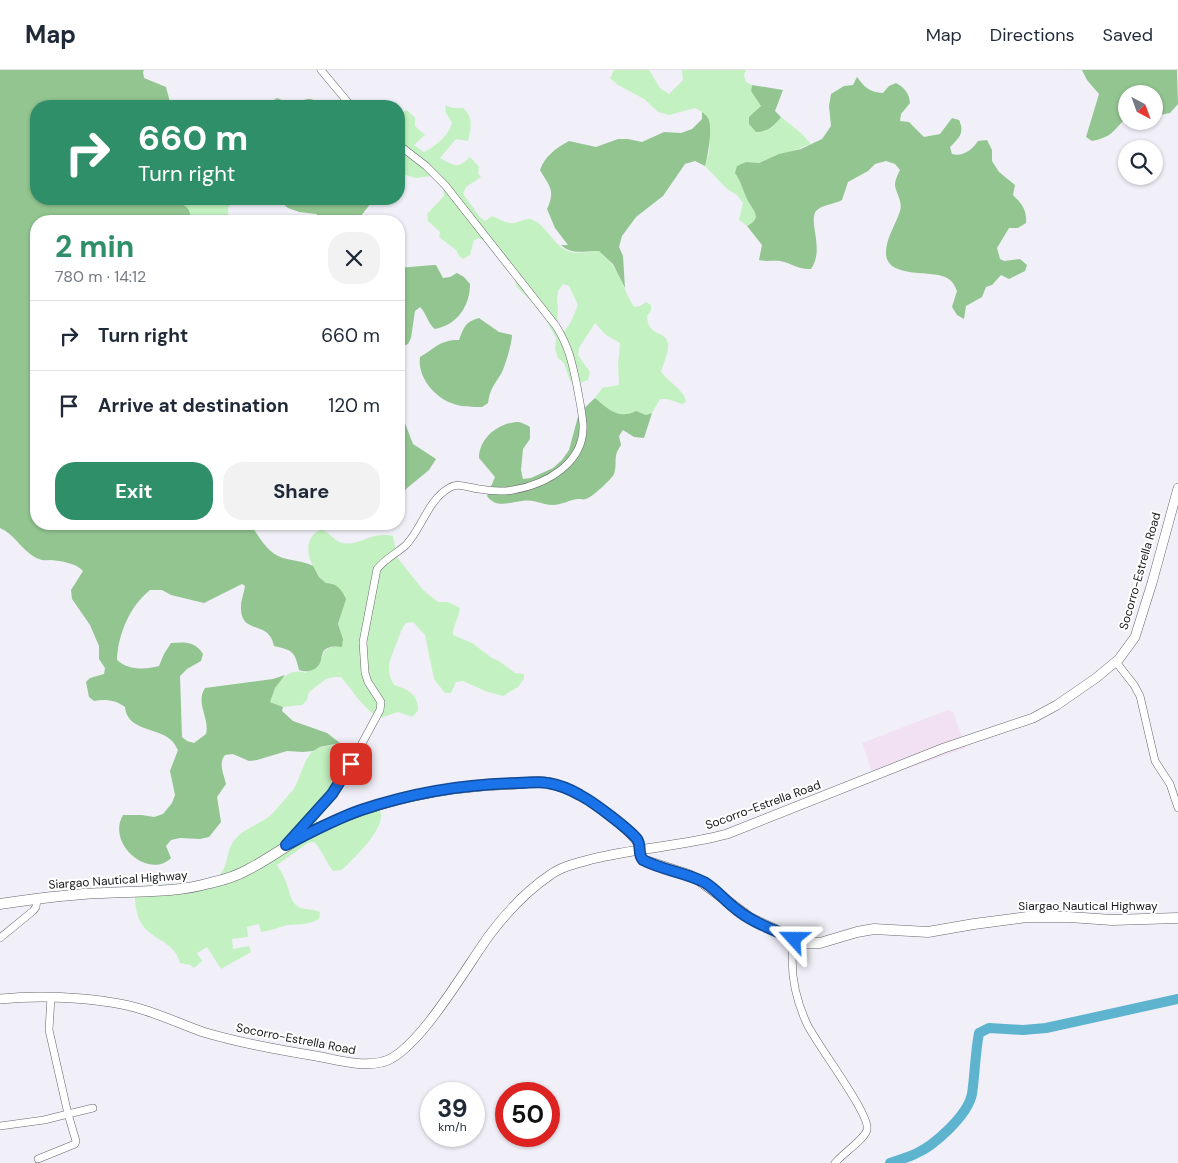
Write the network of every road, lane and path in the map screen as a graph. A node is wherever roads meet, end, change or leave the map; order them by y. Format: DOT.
graph roads {
  1 [pos="321,70"];
  2 [pos="346,100"];
  3 [pos="405,150"];
  4 [pos="1178,488"];
  5 [pos="1116,662"];
  6 [pos="1178,808"];
  7 [pos="286,845"];
  8 [pos="639,849"];
  9 [pos="37,899"];
  10 [pos="0,904"];
  11 [pos="1178,910"];
  12 [pos="1174,919"];
  13 [pos="0,938"];
  14 [pos="794,939"];
  15 [pos="51,997"];
  16 [pos="0,999"];
  17 [pos="93,1108"];
  18 [pos="68,1114"];
  19 [pos="0,1126"];
  20 [pos="38,1159"];
  21 [pos="835,1163"];
  1 -- 2 [label="street"];
  3 -- 7 [label="street"];
  4 -- 5 [label="street, Socorro-Estrella Road"];
  5 -- 6 [label="street"];
  5 -- 8 [label="street, Socorro-Estrella Road"];
  7 -- 8 [label="main road, Siargao Nautical Highway"];
  7 -- 9 [label="main road, Siargao Nautical Highway"];
  8 -- 14 [label="main road, Siargao Nautical Highway"];
  8 -- 15 [label="street, Socorro-Estrella Road"];
  9 -- 10 [label="main road, Siargao Nautical Highway"];
  9 -- 13 [label="street"];
  11 -- 12 [label="street"];
  12 -- 14 [label="main road, Siargao Nautical Highway"];
  14 -- 21 [label="street"];
  15 -- 16 [label="street, Socorro-Estrella Road"];
  15 -- 18 [label="street"];
  17 -- 18 [label="street"];
  18 -- 19 [label="street"];
  18 -- 20 [label="street"];
}
